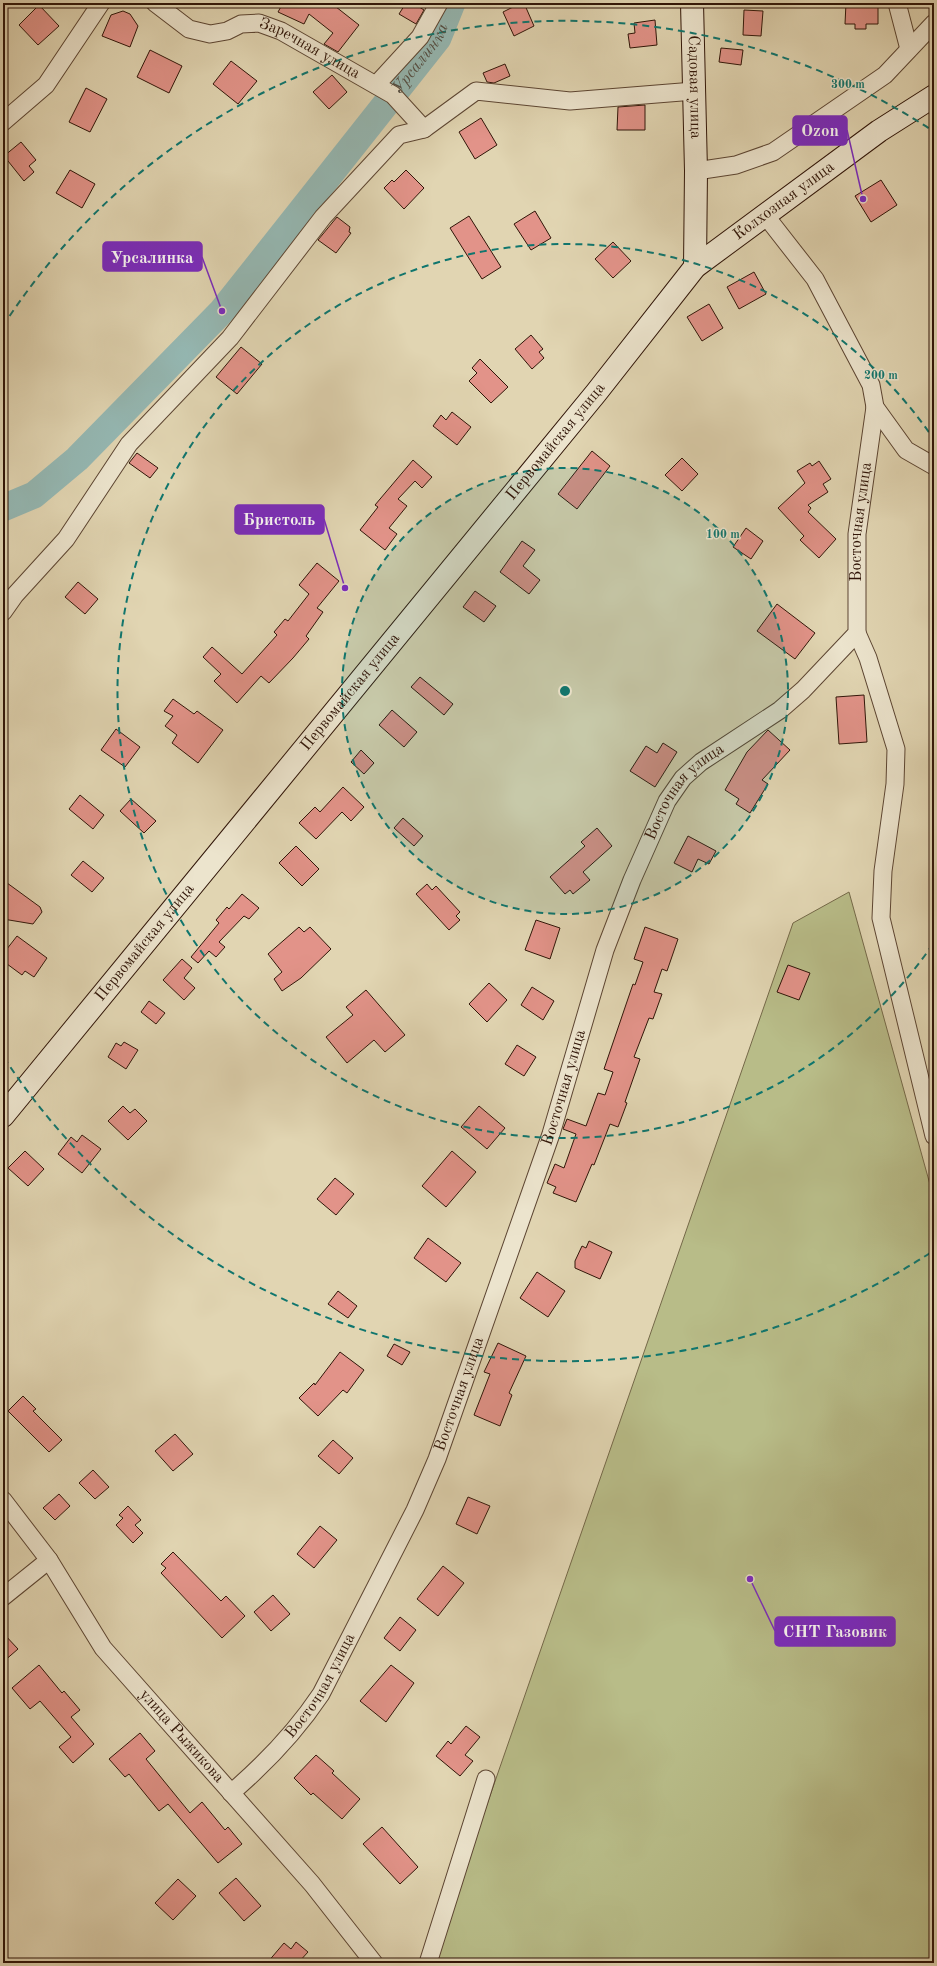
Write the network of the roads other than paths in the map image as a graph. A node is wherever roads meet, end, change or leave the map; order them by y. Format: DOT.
graph roads {
  1 [pos="101,3"];
  2 [pos="155,3"];
  3 [pos="439,3"];
  4 [pos="692,3"];
  5 [pos="897,3"];
  6 [pos="934,23"];
  7 [pos="909,49"];
  8 [pos="376,85"];
  9 [pos="694,91"];
  10 [pos="934,96"];
  11 [pos="3,122"];
  12 [pos="424,129"];
  13 [pos="696,171"];
  14 [pos="765,215"];
  15 [pos="695,267"];
  16 [pos="875,407"];
  17 [pos="934,466"];
  18 [pos="3,612"];
  19 [pos="857,633"];
  20 [pos="3,1116"];
  21 [pos="934,1136"];
  22 [pos="3,1500"];
  23 [pos="49,1560"];
  24 [pos="3,1597"];
  25 [pos="486,1779"];
  26 [pos="231,1793"];
  27 [pos="374,1963"];
  28 [pos="428,1963"];
  1 -- 11 [label="street"];
  2 -- 8 [label="street, Заречная улица"];
  3 -- 8 [label="street, Заречная улица"];
  4 -- 9 [label="main road, Садовая улица"];
  5 -- 7 [label="street"];
  6 -- 7 [label="street"];
  7 -- 13 [label="street"];
  8 -- 12 [label="street, Заречная улица"];
  9 -- 12 [label="street"];
  9 -- 13 [label="main road, Садовая улица"];
  10 -- 14 [label="main road, Колхозная улица"];
  12 -- 18 [label="street"];
  13 -- 15 [label="main road, Садовая улица"];
  14 -- 15 [label="main road, Колхозная улица"];
  14 -- 16 [label="street"];
  15 -- 20 [label="main road, Первомайская улица"];
  16 -- 17 [label="street"];
  16 -- 19 [label="street, Восточная улица"];
  19 -- 21 [label="street"];
  19 -- 26 [label="street, Восточная улица"];
  22 -- 23 [label="street, улица Рыжикова"];
  23 -- 24 [label="street"];
  23 -- 26 [label="street, улица Рыжикова"];
  25 -- 28 [label="street"];
  26 -- 27 [label="street, улица Рыжикова"];
}
